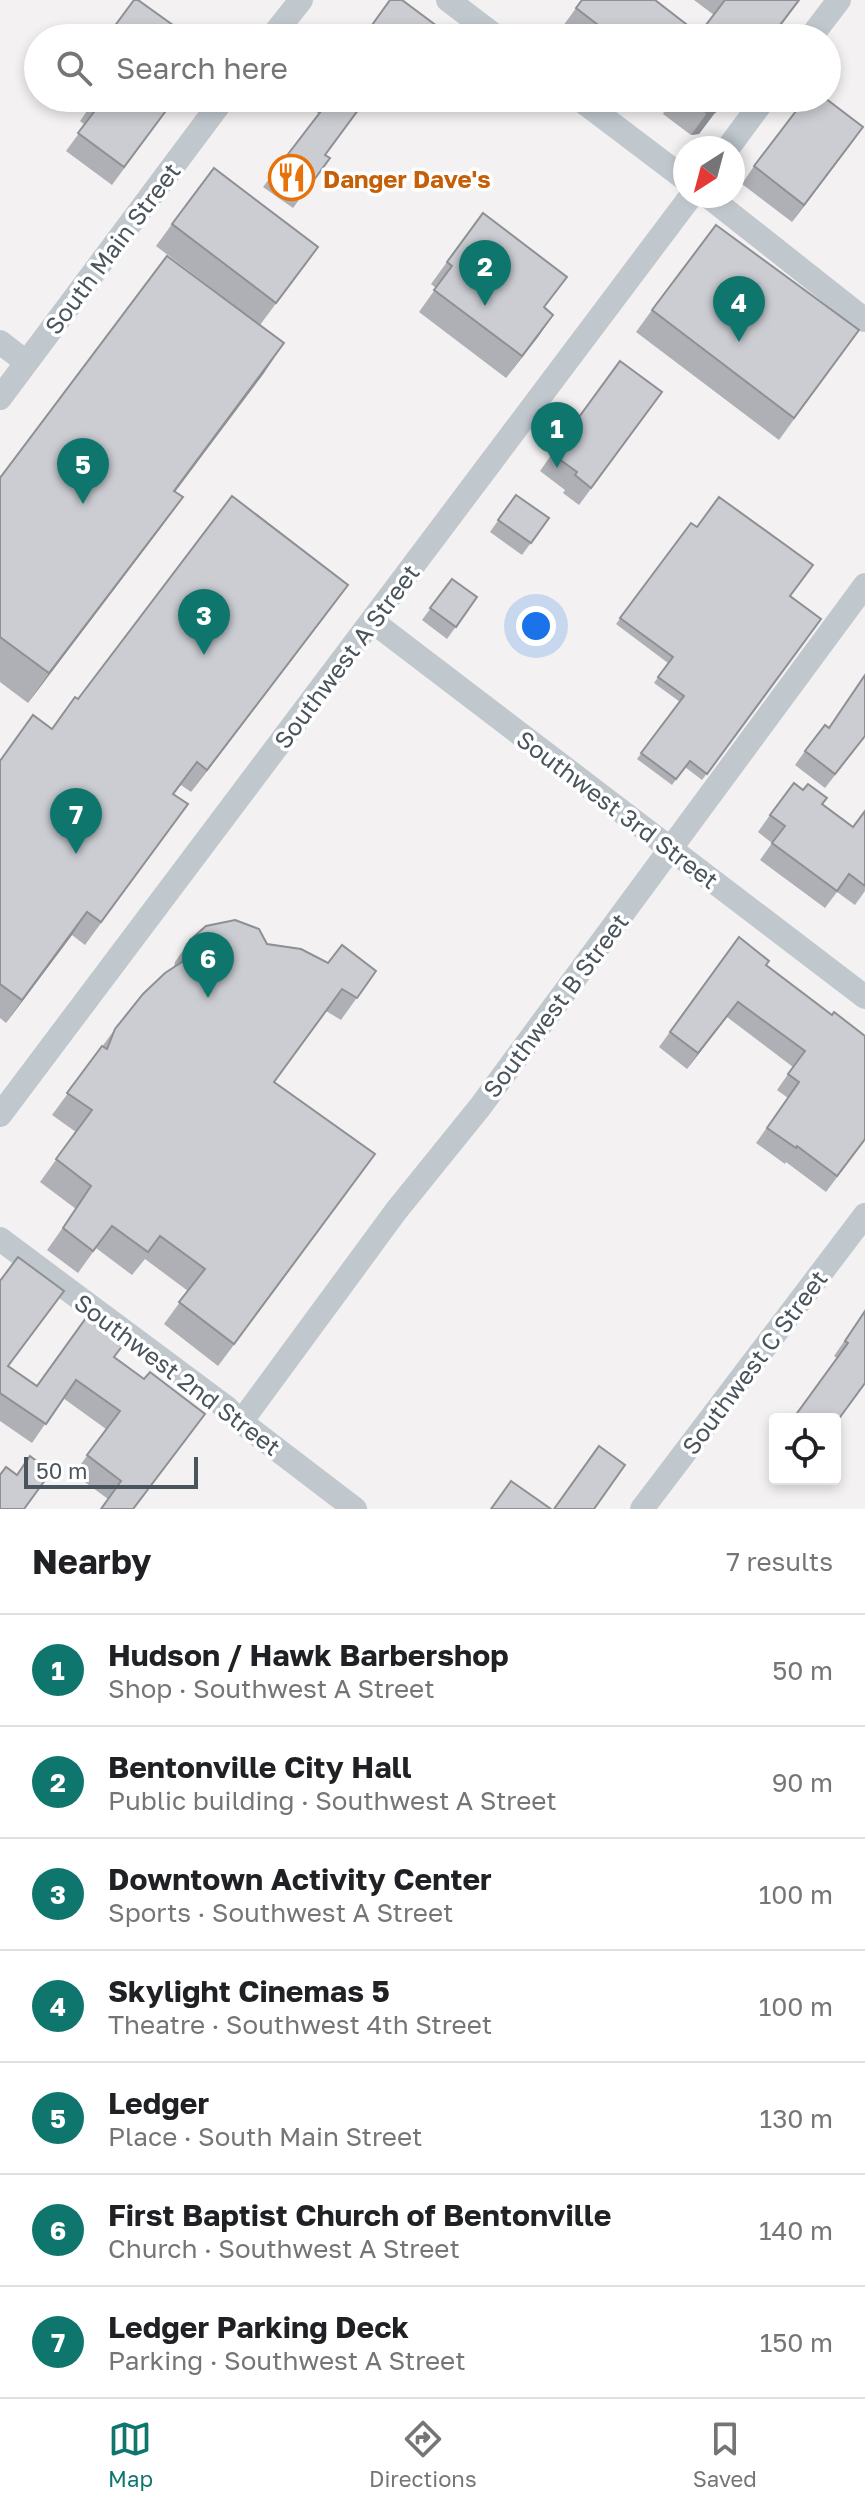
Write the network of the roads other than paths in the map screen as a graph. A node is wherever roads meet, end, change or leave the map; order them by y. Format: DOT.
graph roads {
  1 [pos="301,0"];
  2 [pos="448,0"];
  3 [pos="839,0"];
  4 [pos="282,24"];
  5 [pos="480,24"];
  6 [pos="821,24"];
  7 [pos="214,112"];
  8 [pos="596,112"];
  9 [pos="755,112"];
  10 [pos="737,136"];
  11 [pos="673,170"];
  12 [pos="682,208"];
  13 [pos="723,208"];
  14 [pos="865,320"];
  15 [pos="0,342"];
  16 [pos="26,362"];
  17 [pos="0,398"];
  18 [pos="865,585"];
  19 [pos="372,621"];
  20 [pos="671,849"];
  21 [pos="865,997"];
  22 [pos="0,1115"];
  23 [pos="865,1215"];
  24 [pos="0,1239"];
  25 [pos="241,1422"];
  26 [pos="355,1509"];
  27 [pos="642,1509"];
  1 -- 4 [label="street"];
  2 -- 5 [label="street"];
  3 -- 6 [label="street"];
  7 -- 16 [label="street, South Main Street"];
  8 -- 11 [label="street"];
  9 -- 10 [label="street"];
  12 -- 19 [label="street, Southwest A Street"];
  13 -- 14 [label="street"];
  15 -- 16 [label="street"];
  16 -- 17 [label="street, South Main Street"];
  18 -- 20 [label="street, Southwest B Street"];
  19 -- 20 [label="street, Southwest 3rd Street"];
  19 -- 22 [label="street, Southwest A Street"];
  20 -- 21 [label="street, Southwest 3rd Street"];
  20 -- 25 [label="street, Southwest B Street"];
  23 -- 27 [label="street, Southwest C Street"];
  24 -- 25 [label="street, Southwest 2nd Street"];
  25 -- 26 [label="street, Southwest 2nd Street"];
}
